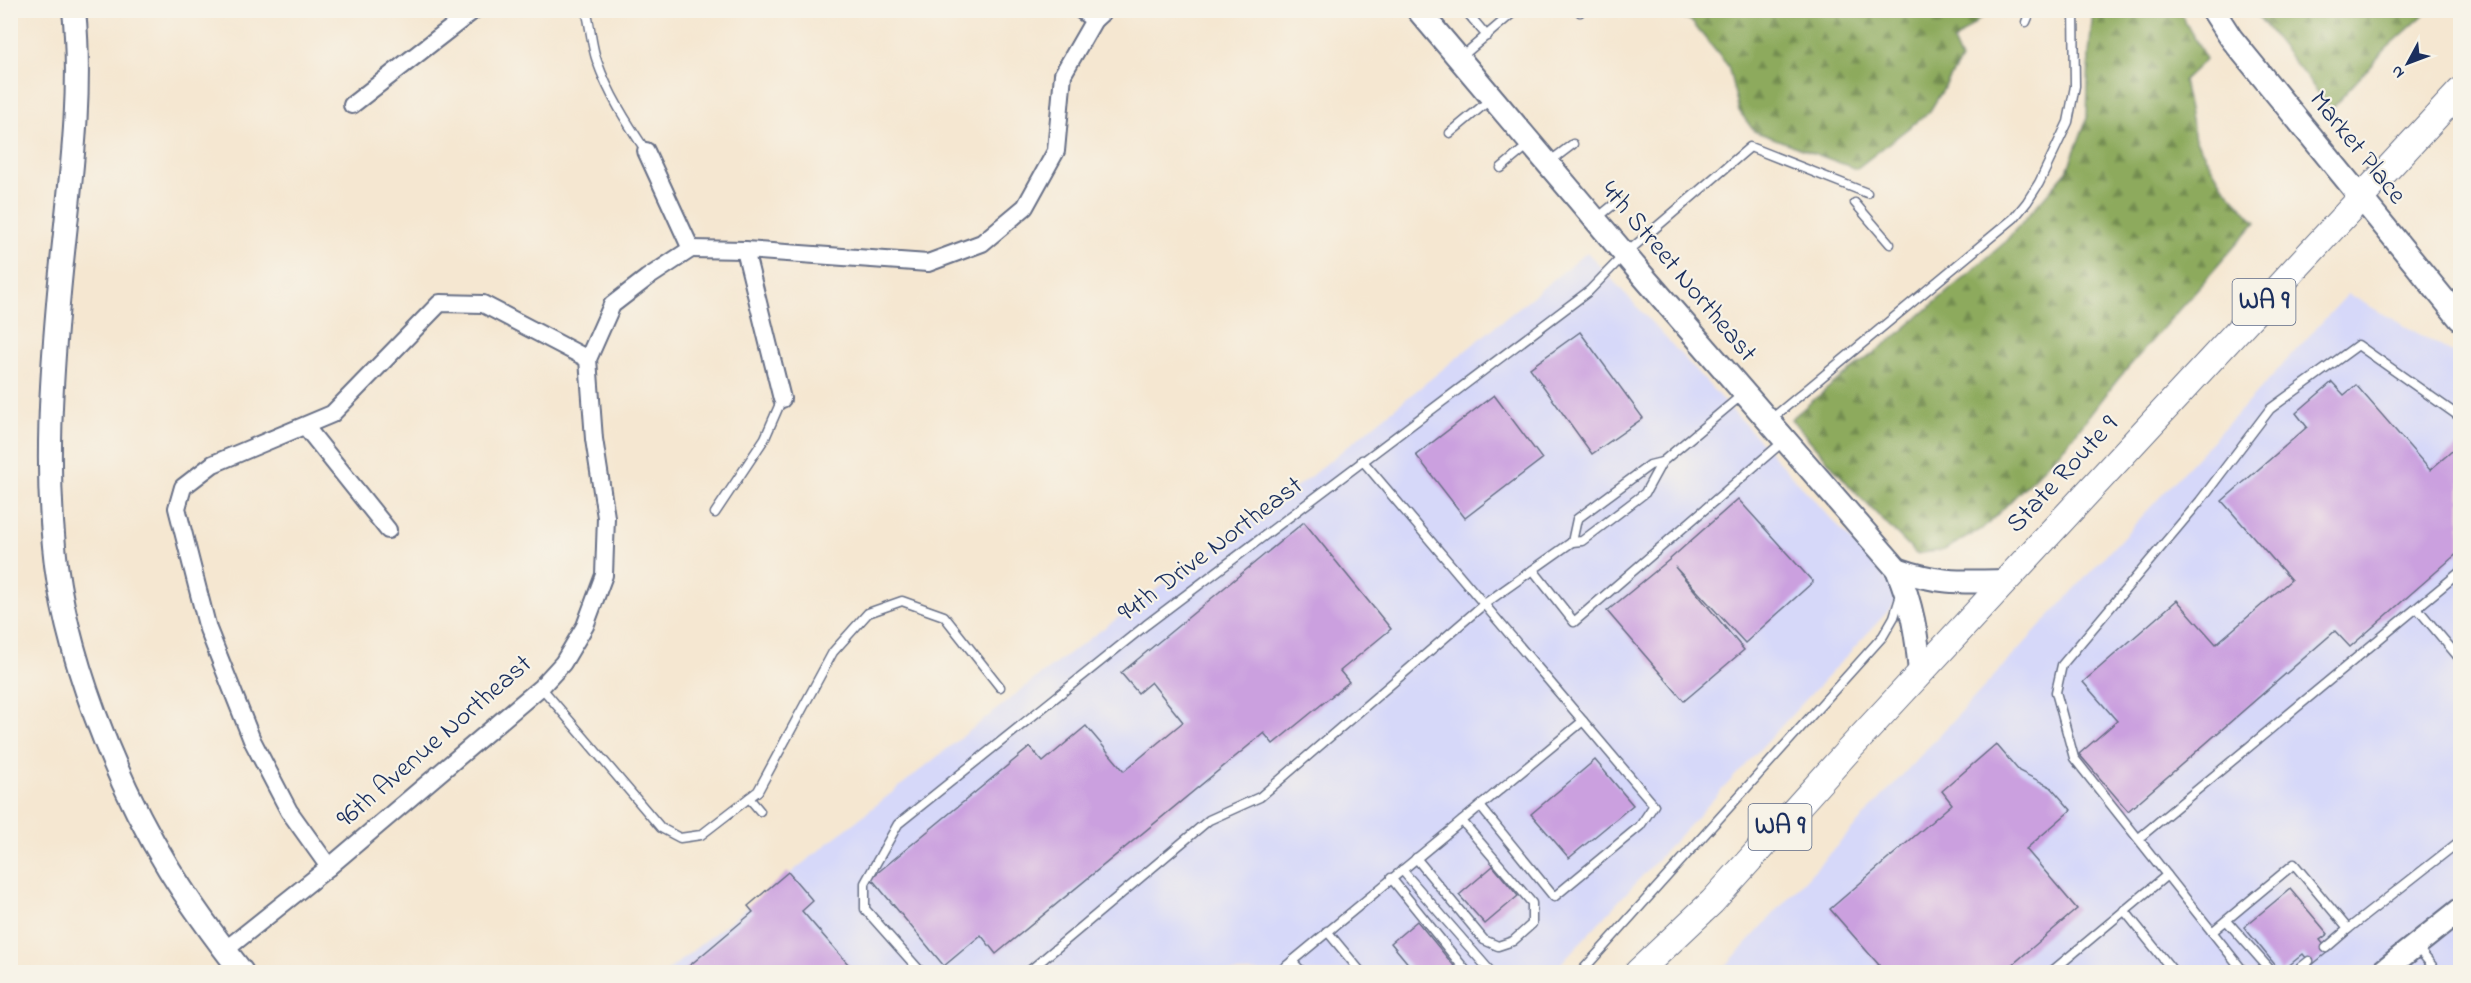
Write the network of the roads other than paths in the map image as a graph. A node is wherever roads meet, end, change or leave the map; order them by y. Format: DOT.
graph roads {
  1 [pos="74,10"];
  2 [pos="474,10"];
  3 [pos="586,10"];
  4 [pos="1418,10"];
  5 [pos="1465,10"];
  6 [pos="1516,10"];
  7 [pos="2031,10"];
  8 [pos="2074,10"];
  9 [pos="2213,10"];
  10 [pos="1093,14"];
  11 [pos="2026,22"];
  12 [pos="1487,36"];
  13 [pos="1459,59"];
  14 [pos="2460,91"];
  15 [pos="1492,98"];
  16 [pos="352,105"];
  17 [pos="1450,133"];
  18 [pos="1531,143"];
  19 [pos="1573,144"];
  20 [pos="646,151"];
  21 [pos="1548,163"];
  22 [pos="1501,168"];
  23 [pos="1867,193"];
  24 [pos="2361,198"];
  25 [pos="1618,201"];
  26 [pos="1855,203"];
  27 [pos="1596,220"];
  28 [pos="1890,244"];
  29 [pos="691,249"];
  30 [pos="745,250"];
  31 [pos="1625,254"];
  32 [pos="2460,319"];
  33 [pos="588,359"];
  34 [pos="1744,393"];
  35 [pos="782,399"];
  36 [pos="2460,417"];
  37 [pos="1769,421"];
  38 [pos="305,426"];
  39 [pos="1786,440"];
  40 [pos="1362,460"];
  41 [pos="1662,462"];
  42 [pos="715,513"];
  43 [pos="388,530"];
  44 [pos="1572,542"];
  45 [pos="1897,568"];
  46 [pos="1533,570"];
  47 [pos="2460,572"];
  48 [pos="2006,580"];
  49 [pos="1483,605"];
  50 [pos="2417,608"];
  51 [pos="2460,660"];
  52 [pos="1920,673"];
  53 [pos="542,687"];
  54 [pos="1000,687"];
  55 [pos="1583,722"];
  56 [pos="749,798"];
  57 [pos="1480,806"];
  58 [pos="760,811"];
  59 [pos="1462,821"];
  60 [pos="2139,838"];
  61 [pos="2460,841"];
  62 [pos="1416,858"];
  63 [pos="329,867"];
  64 [pos="1402,870"];
  65 [pos="2166,875"];
  66 [pos="1391,878"];
  67 [pos="1712,902"];
  68 [pos="2124,910"];
  69 [pos="2460,910"];
  70 [pos="2227,921"];
  71 [pos="2348,929"];
  72 [pos="1327,931"];
  73 [pos="2212,932"];
  74 [pos="2416,946"];
  75 [pos="2326,948"];
  76 [pos="225,950"];
  77 [pos="1292,961"];
  78 [pos="2309,961"];
  79 [pos="2391,970"];
  80 [pos="242,972"];
  81 [pos="921,972"];
  82 [pos="1028,972"];
  83 [pos="1279,972"];
  84 [pos="1302,972"];
  85 [pos="1361,972"];
  86 [pos="1467,972"];
  87 [pos="1491,972"];
  88 [pos="1581,972"];
  89 [pos="1638,972"];
  90 [pos="1659,972"];
  91 [pos="2051,972"];
  92 [pos="2174,972"];
  93 [pos="2244,972"];
  94 [pos="2272,972"];
  95 [pos="2295,972"];
  96 [pos="2437,972"];
  1 -- 76 [label="street"];
  2 -- 16 [label="street"];
  3 -- 20 [label="lane"];
  4 -- 13 [label="street, 4th Street Northeast"];
  5 -- 12 [label="lane"];
  6 -- 12 [label="lane"];
  7 -- 11 [label="lane"];
  8 -- 37 [label="lane"];
  9 -- 24 [label="street, Market Place"];
  10 -- 30 [label="street"];
  12 -- 13 [label="lane"];
  13 -- 15 [label="street, 4th Street Northeast"];
  14 -- 24 [label="main road, State Route 9 / WA 9"];
  15 -- 17 [label="lane"];
  15 -- 18 [label="street, 4th Street Northeast"];
  18 -- 21 [label="street, 4th Street Northeast"];
  18 -- 22 [label="lane"];
  19 -- 21 [label="lane"];
  20 -- 29 [label="street"];
  21 -- 27 [label="street, 4th Street Northeast"];
  23 -- 31 [label="lane, 94th Drive Northeast"];
  24 -- 32 [label="street, Market Place"];
  24 -- 48 [label="main road, State Route 9 / WA 9"];
  25 -- 27 [label="lane"];
  26 -- 28 [label="lane"];
  27 -- 31 [label="street, 4th Street Northeast"];
  29 -- 30 [label="street"];
  29 -- 33 [label="street, 96th Avenue Northeast"];
  30 -- 35 [label="street"];
  31 -- 34 [label="street, 4th Street Northeast"];
  31 -- 40 [label="lane, 94th Drive Northeast"];
  33 -- 38 [label="street"];
  33 -- 53 [label="street, 96th Avenue Northeast"];
  34 -- 37 [label="street, 4th Street Northeast"];
  34 -- 41 [label="lane"];
  35 -- 42 [label="lane"];
  36 -- 60 [label="lane"];
  37 -- 39 [label="street, 4th Street Northeast"];
  38 -- 43 [label="street"];
  38 -- 63 [label="street"];
  39 -- 45 [label="street, 4th Street Northeast"];
  39 -- 46 [label="lane"];
  40 -- 49 [label="lane"];
  40 -- 81 [label="lane, 94th Drive Northeast"];
  41 -- 44 [label="lane"];
  41 -- 44 [label="lane"];
  44 -- 46 [label="lane"];
  45 -- 48 [label="street"];
  45 -- 52 [label="street"];
  45 -- 88 [label="lane"];
  46 -- 49 [label="lane"];
  47 -- 50 [label="lane"];
  48 -- 52 [label="main road, State Route 9 / WA 9"];
  49 -- 55 [label="lane"];
  49 -- 82 [label="lane"];
  50 -- 51 [label="lane"];
  50 -- 60 [label="lane"];
  52 -- 67 [label="main road, State Route 9 / WA 9"];
  53 -- 56 [label="lane"];
  53 -- 63 [label="street, 96th Avenue Northeast"];
  54 -- 56 [label="lane"];
  55 -- 57 [label="lane"];
  55 -- 57 [label="lane"];
  56 -- 58 [label="lane"];
  57 -- 59 [label="lane"];
  59 -- 62 [label="lane"];
  59 -- 62 [label="lane"];
  60 -- 65 [label="lane"];
  61 -- 71 [label="lane"];
  62 -- 64 [label="lane"];
  63 -- 76 [label="street, 96th Avenue Northeast"];
  64 -- 66 [label="lane"];
  64 -- 87 [label="lane"];
  65 -- 68 [label="lane"];
  65 -- 73 [label="lane"];
  66 -- 72 [label="lane"];
  66 -- 86 [label="lane"];
  67 -- 89 [label="main road, State Route 9 / WA 9"];
  67 -- 90 [label="main road, State Route 9 / WA 9"];
  68 -- 91 [label="lane"];
  68 -- 92 [label="lane"];
  69 -- 74 [label="street"];
  70 -- 71 [label="lane"];
  70 -- 73 [label="lane"];
  70 -- 94 [label="lane"];
  71 -- 75 [label="lane"];
  72 -- 77 [label="lane"];
  72 -- 85 [label="lane"];
  73 -- 93 [label="lane"];
  74 -- 79 [label="street"];
  74 -- 96 [label="lane"];
  76 -- 80 [label="street"];
  77 -- 83 [label="lane"];
  77 -- 84 [label="lane"];
  78 -- 95 [label="lane"];
}
